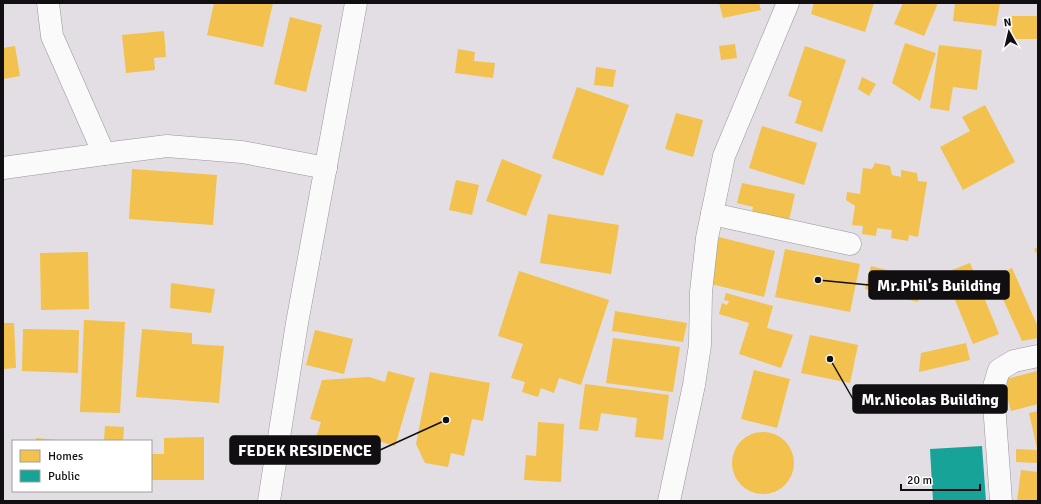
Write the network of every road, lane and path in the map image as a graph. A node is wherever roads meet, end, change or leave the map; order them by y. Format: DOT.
graph roads {
  1 [pos="48,3"];
  2 [pos="356,3"];
  3 [pos="788,3"];
  4 [pos="104,154"];
  5 [pos="3,168"];
  6 [pos="326,168"];
  7 [pos="712,214"];
  8 [pos="850,244"];
  9 [pos="1038,356"];
  10 [pos="270,501"];
  11 [pos="669,501"];
  12 [pos="1001,501"];
  1 -- 4 [label="street"];
  2 -- 6 [label="street"];
  3 -- 7 [label="street"];
  4 -- 5 [label="street"];
  4 -- 6 [label="street"];
  6 -- 10 [label="street"];
  7 -- 8 [label="street"];
  7 -- 11 [label="street"];
  9 -- 12 [label="street"];
}
